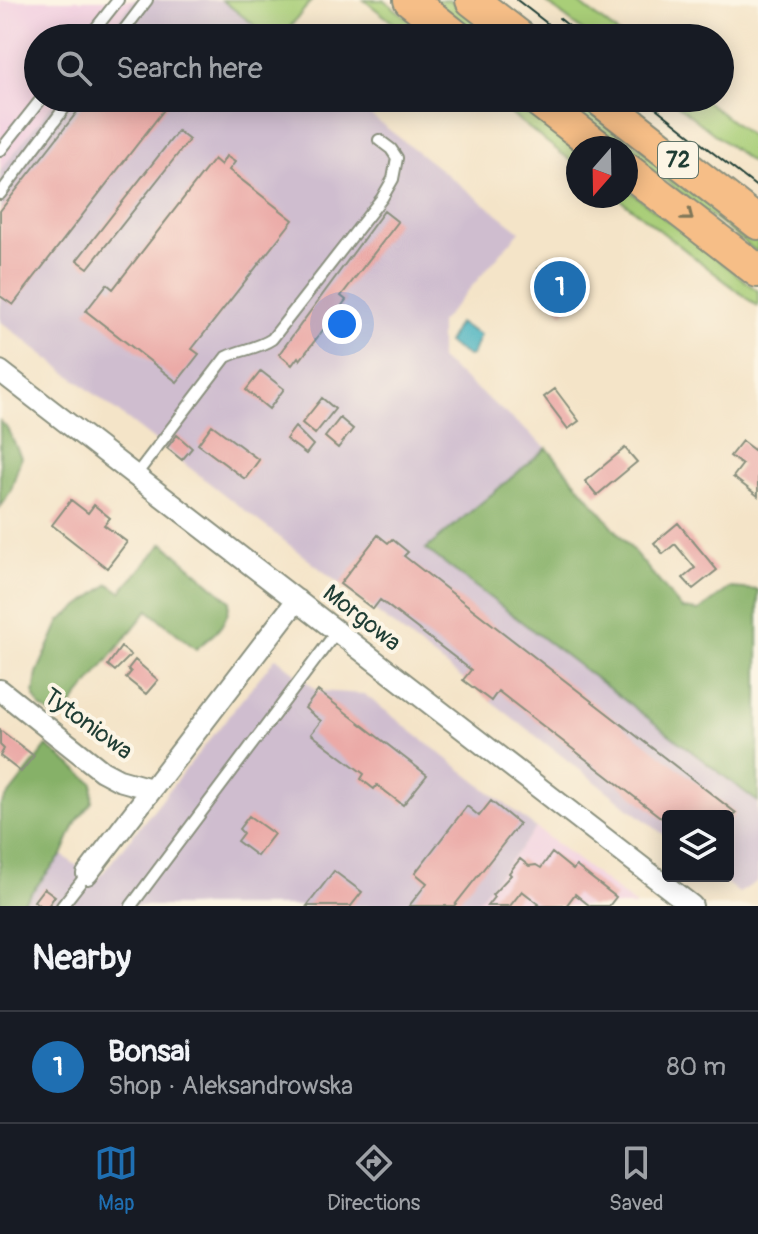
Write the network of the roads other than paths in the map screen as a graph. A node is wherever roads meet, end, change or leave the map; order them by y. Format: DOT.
graph roads {
  1 [pos="118,0"];
  2 [pos="147,0"];
  3 [pos="410,0"];
  4 [pos="472,0"];
  5 [pos="99,24"];
  6 [pos="129,24"];
  7 [pos="440,24"];
  8 [pos="503,24"];
  9 [pos="31,112"];
  10 [pos="62,112"];
  11 [pos="553,112"];
  12 [pos="616,112"];
  13 [pos="584,136"];
  14 [pos="379,140"];
  15 [pos="0,151"];
  16 [pos="638,178"];
  17 [pos="0,194"];
  18 [pos="758,223"];
  19 [pos="758,271"];
  20 [pos="0,371"];
  21 [pos="135,476"];
  22 [pos="297,600"];
  23 [pos="337,631"];
  24 [pos="0,690"];
  25 [pos="151,789"];
  26 [pos="87,874"];
  27 [pos="62,906"];
  28 [pos="131,906"];
  29 [pos="692,906"];
  1 -- 5 [label="lane"];
  2 -- 6 [label="lane"];
  3 -- 7 [label="main road"];
  4 -- 8 [label="main road"];
  9 -- 15 [label="lane"];
  10 -- 17 [label="lane"];
  11 -- 13 [label="main road"];
  12 -- 18 [label="main road, 72"];
  14 -- 21 [label="lane"];
  16 -- 19 [label="main road, 72, one-way"];
  20 -- 21 [label="street, Morgowa"];
  21 -- 22 [label="street, Morgowa"];
  22 -- 23 [label="street, Morgowa"];
  22 -- 25 [label="street"];
  23 -- 28 [label="lane"];
  23 -- 29 [label="street, Morgowa"];
  24 -- 25 [label="street, Tytoniowa"];
  25 -- 26 [label="street"];
  26 -- 27 [label="lane"];
}
